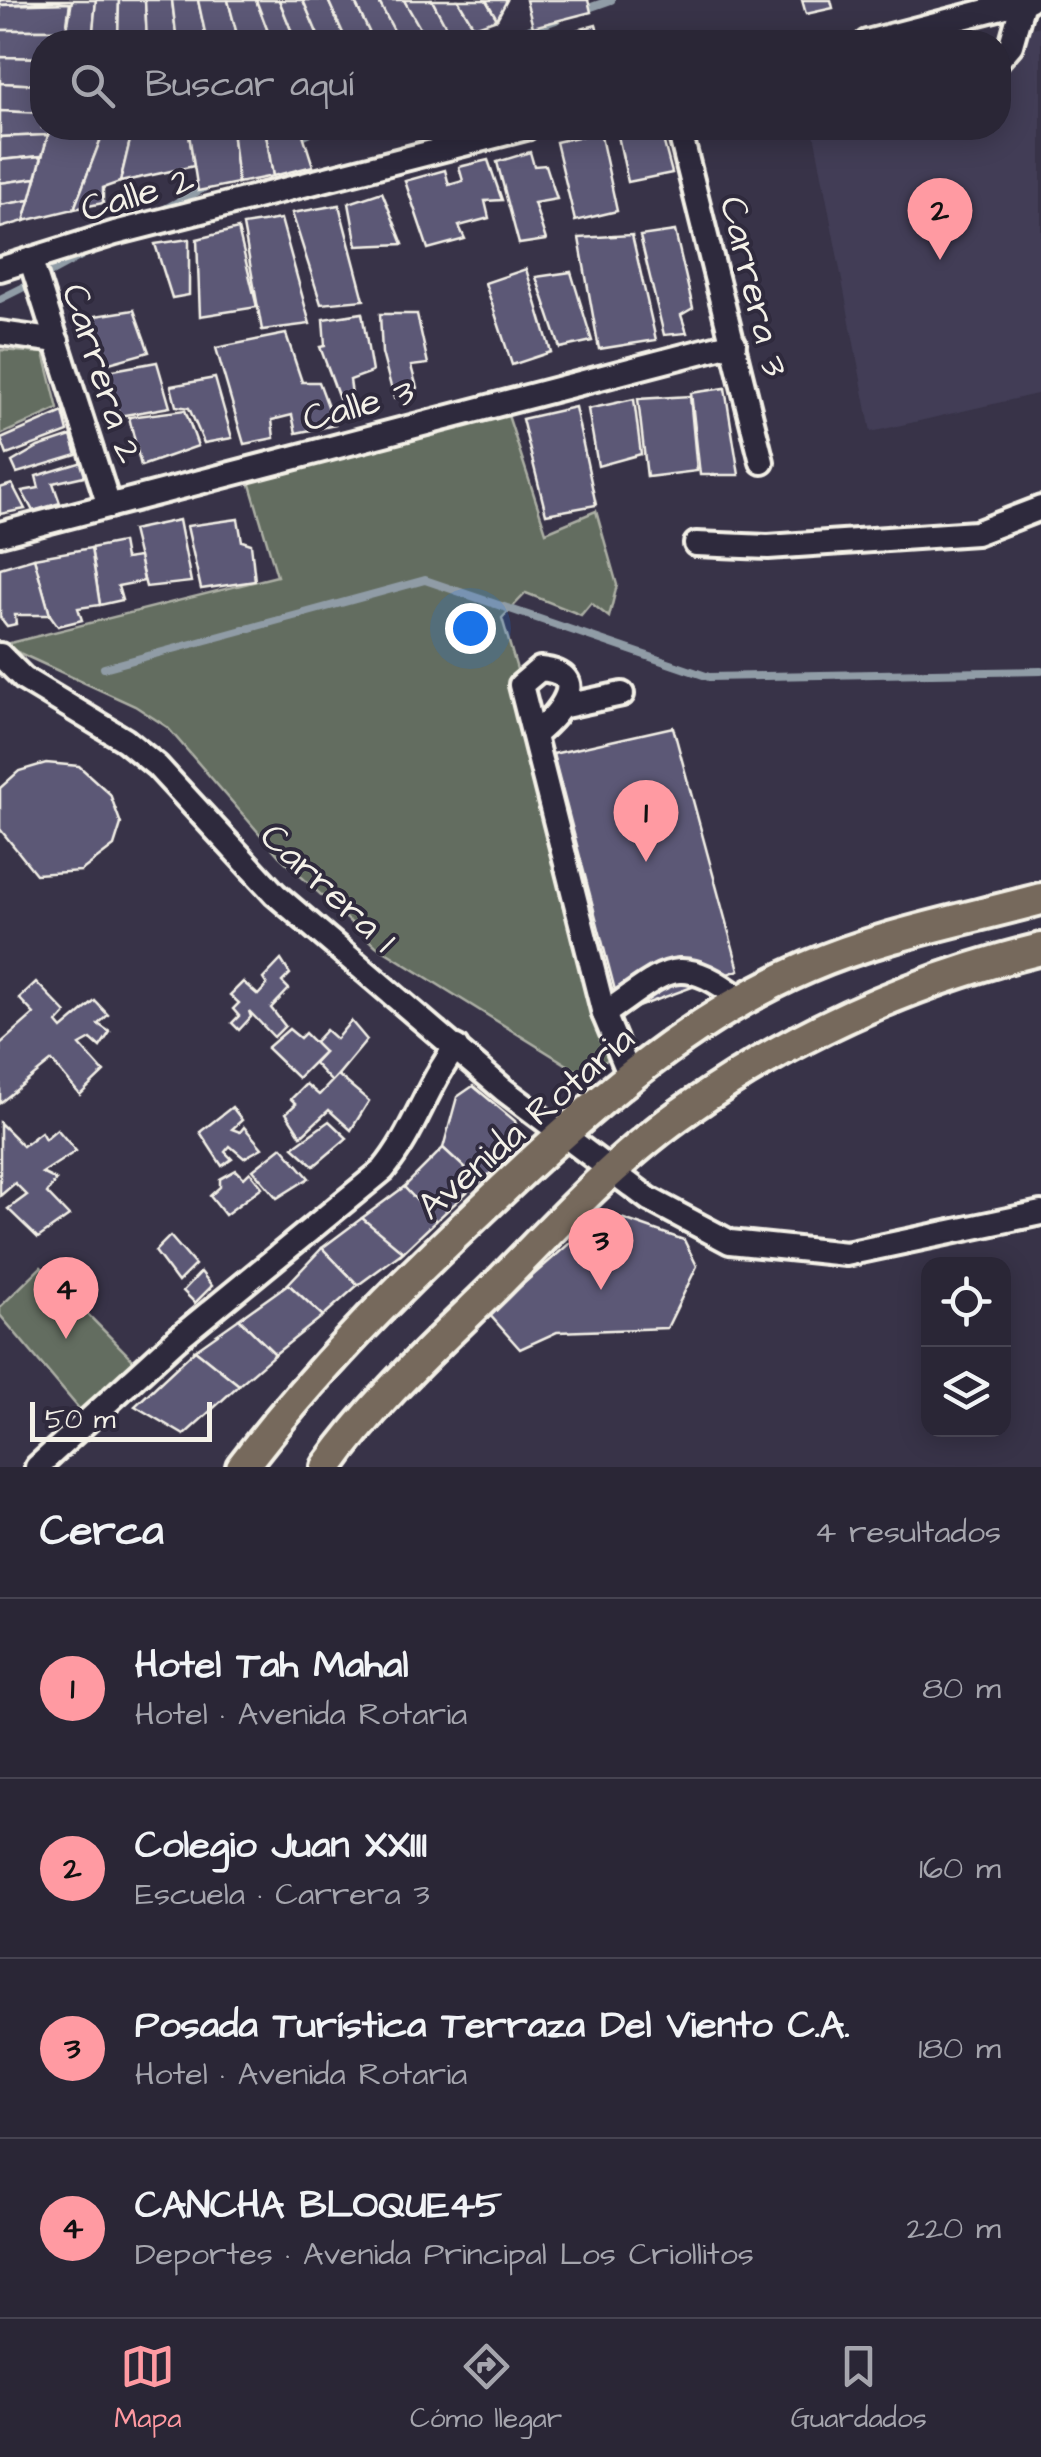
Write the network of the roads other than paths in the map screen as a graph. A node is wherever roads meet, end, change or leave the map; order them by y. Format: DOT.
graph roads {
  1 [pos="1026,1"];
  2 [pos="940,30"];
  3 [pos="1011,45"];
  4 [pos="479,140"];
  5 [pos="682,140"];
  6 [pos="31,260"];
  7 [pos="0,269"];
  8 [pos="0,334"];
  9 [pos="58,342"];
  10 [pos="734,344"];
  11 [pos="762,462"];
  12 [pos="109,506"];
  13 [pos="1041,508"];
  14 [pos="0,534"];
  15 [pos="696,544"];
  16 [pos="0,655"];
  17 [pos="622,694"];
  18 [pos="565,706"];
  19 [pos="535,734"];
  20 [pos="1041,899"];
  21 [pos="1041,949"];
  22 [pos="742,1001"];
  23 [pos="604,1014"];
  24 [pos="456,1047"];
  25 [pos="630,1076"];
  26 [pos="560,1135"];
  27 [pos="610,1174"];
  28 [pos="1041,1213"];
  29 [pos="37,1467"];
  30 [pos="242,1467"];
  31 [pos="327,1467"];
  1 -- 2 [label="street"];
  1 -- 3 [label="street"];
  4 -- 6 [label="street, Calle 2"];
  5 -- 10 [label="street, Carrera 3"];
  6 -- 7 [label="street, Calle 2"];
  6 -- 9 [label="street, Carrera 2"];
  8 -- 9 [label="street"];
  9 -- 12 [label="street, Carrera 2"];
  10 -- 11 [label="street, Carrera 3"];
  10 -- 12 [label="street, Calle 3"];
  12 -- 14 [label="street, Calle 3"];
  13 -- 15 [label="street"];
  16 -- 24 [label="street, Carrera 1"];
  17 -- 18 [label="street"];
  18 -- 19 [label="street"];
  18 -- 19 [label="street"];
  19 -- 23 [label="street"];
  20 -- 22 [label="main road, Avenida Rotaria"];
  21 -- 27 [label="main road"];
  22 -- 23 [label="street"];
  22 -- 25 [label="main road, Avenida Rotaria"];
  23 -- 25 [label="street"];
  24 -- 26 [label="street, Carrera 1"];
  24 -- 29 [label="street"];
  25 -- 26 [label="main road, Avenida Rotaria"];
  26 -- 27 [label="street, Carrera 1"];
  26 -- 30 [label="main road, Avenida Rotaria"];
  27 -- 28 [label="street, Carrera 1"];
  27 -- 31 [label="main road"];
}
